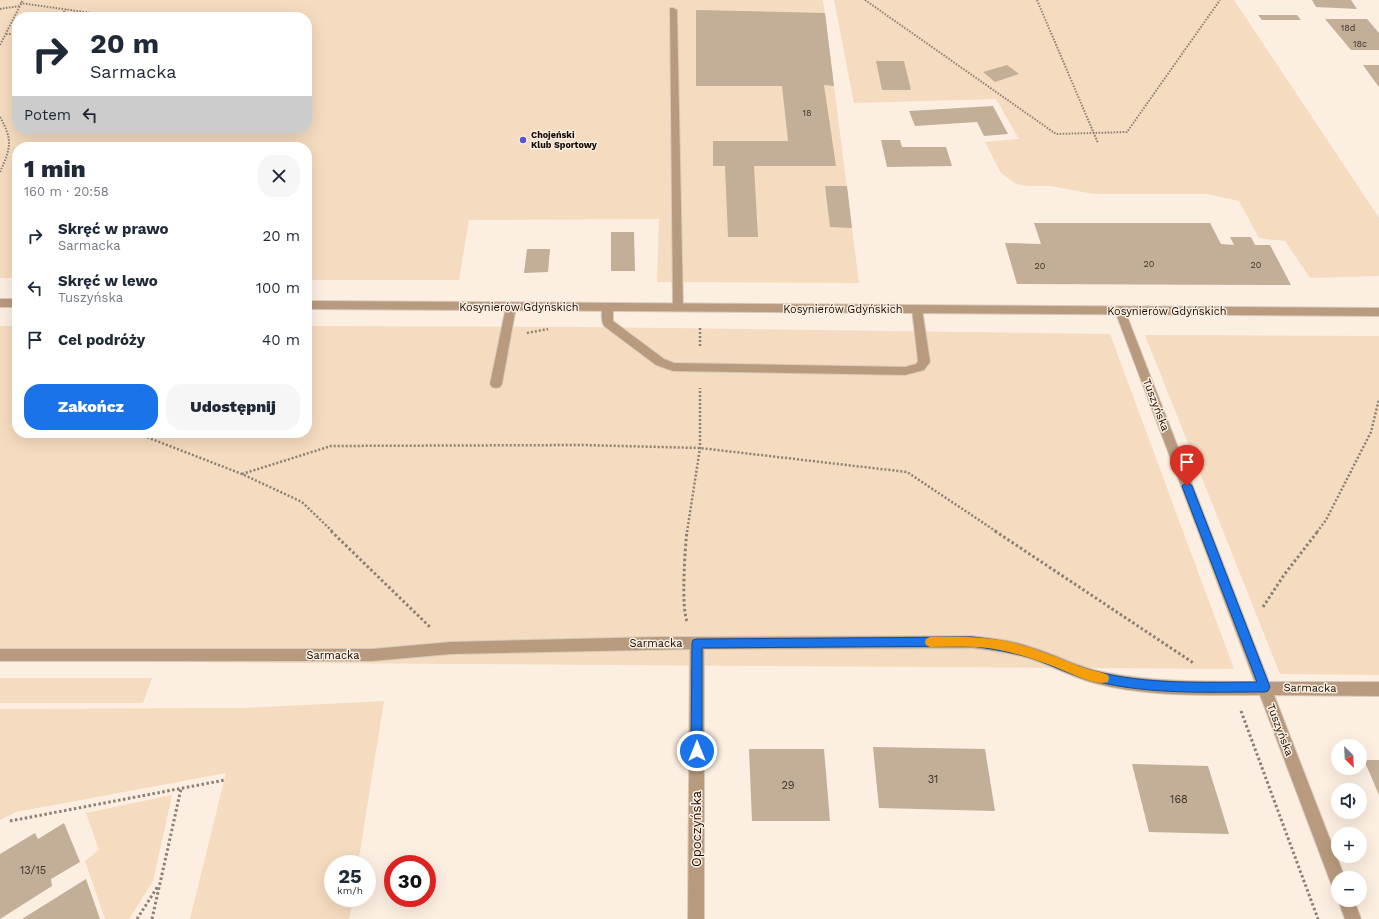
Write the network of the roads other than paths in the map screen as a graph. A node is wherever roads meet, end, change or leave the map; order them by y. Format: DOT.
graph roads {
  1 [pos="673,10"];
  2 [pos="0,302"];
  3 [pos="12,303"];
  4 [pos="312,305"];
  5 [pos="511,307"];
  6 [pos="608,307"];
  7 [pos="678,308"];
  8 [pos="917,309"];
  9 [pos="1120,311"];
  10 [pos="1379,312"];
  11 [pos="496,384"];
  12 [pos="697,643"];
  13 [pos="0,655"];
  14 [pos="1265,687"];
  15 [pos="1379,689"];
  16 [pos="1335,871"];
  17 [pos="1349,907"];
  18 [pos="696,919"];
  19 [pos="1353,919"];
  1 -- 7 [label="street"];
  2 -- 3 [label="street"];
  4 -- 5 [label="street, Kosynierów Gdyńskich"];
  5 -- 6 [label="street, Kosynierów Gdyńskich"];
  5 -- 11 [label="street"];
  6 -- 7 [label="street, Kosynierów Gdyńskich"];
  6 -- 8 [label="street"];
  7 -- 8 [label="street, Kosynierów Gdyńskich"];
  8 -- 9 [label="street, Kosynierów Gdyńskich"];
  9 -- 10 [label="street, Kosynierów Gdyńskich"];
  9 -- 14 [label="street, Tuszyńska"];
  12 -- 13 [label="street, Sarmacka"];
  12 -- 14 [label="street, Sarmacka"];
  12 -- 18 [label="street, Opoczyńska"];
  14 -- 15 [label="street, Sarmacka"];
  14 -- 16 [label="street, Tuszyńska"];
  17 -- 19 [label="street"];
}
